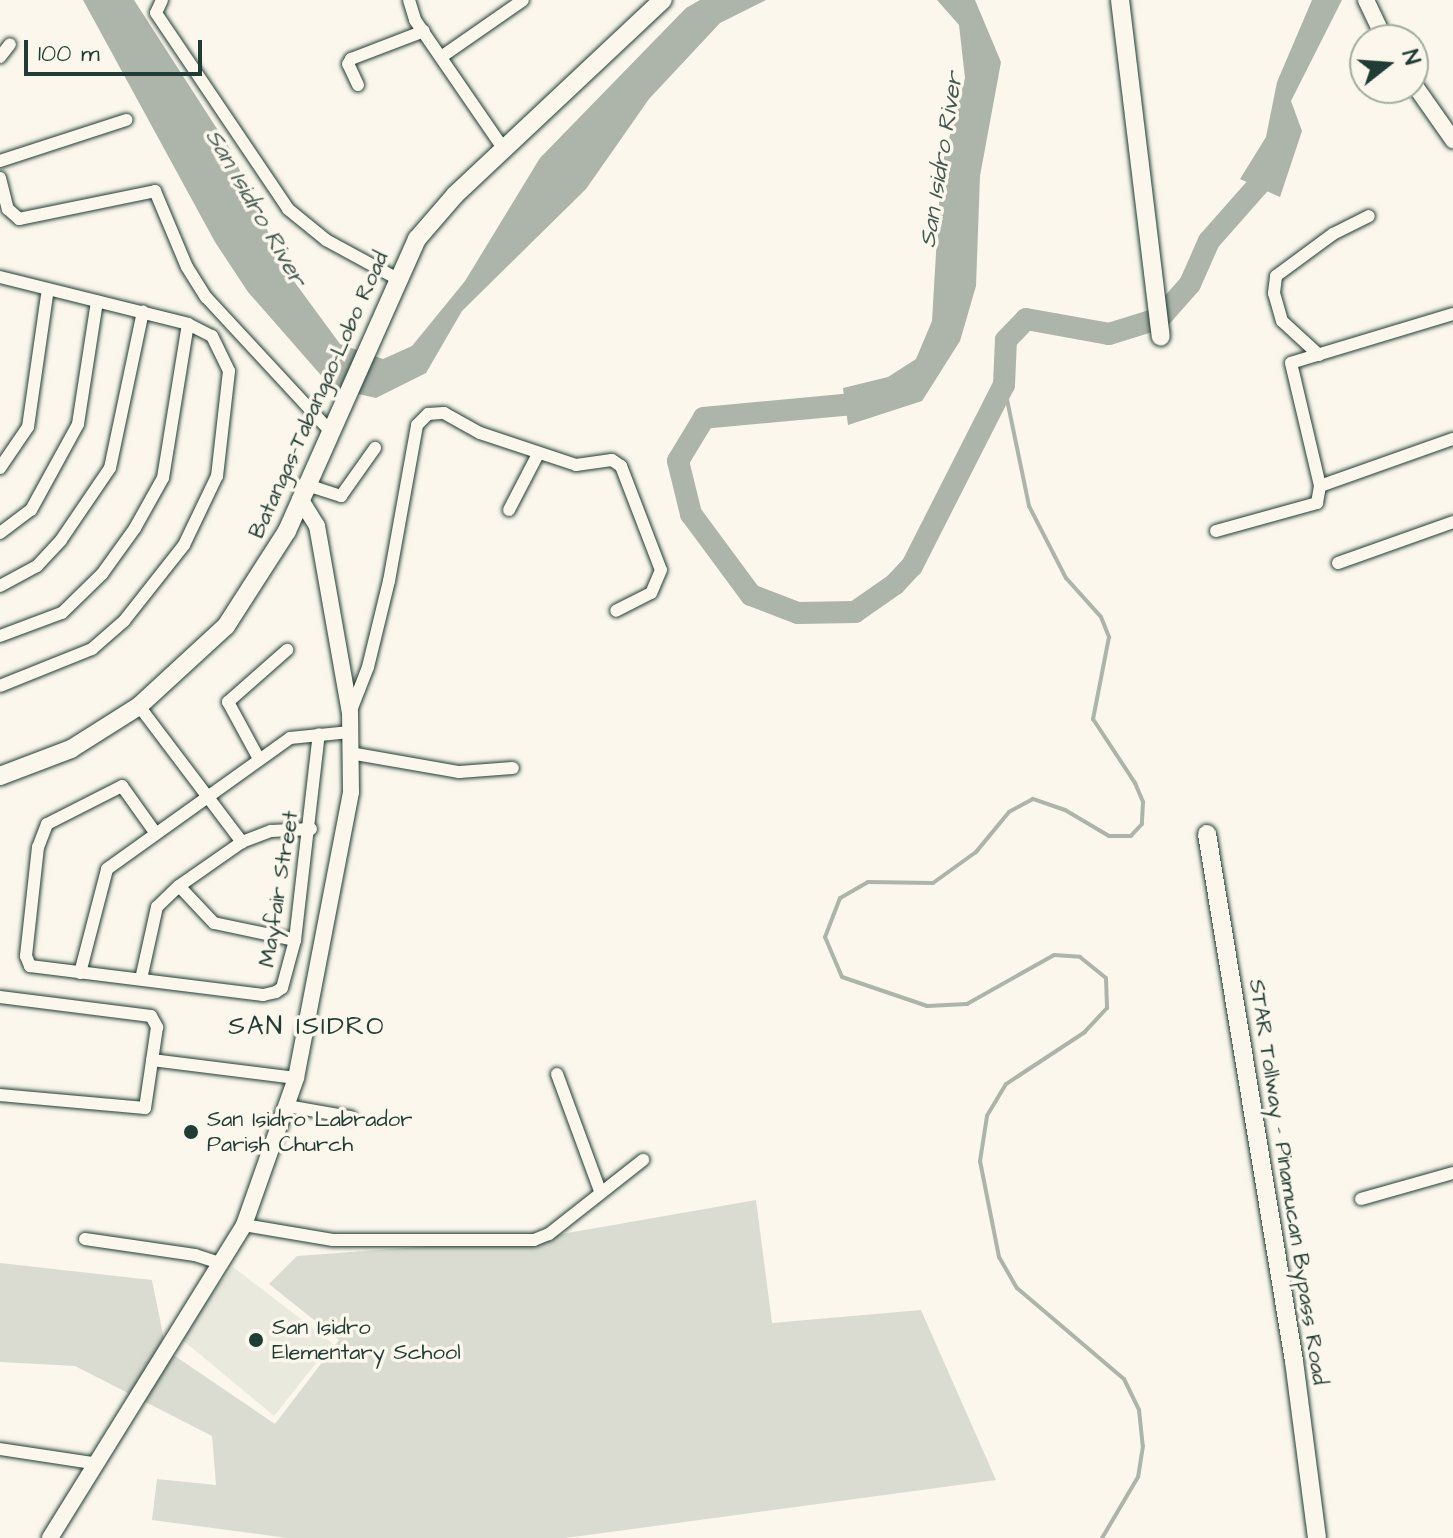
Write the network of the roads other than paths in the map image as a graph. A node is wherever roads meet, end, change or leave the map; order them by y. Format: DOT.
graph roads {
  1 [pos="162,0"];
  2 [pos="409,0"];
  3 [pos="523,0"];
  4 [pos="663,0"];
  5 [pos="1120,0"];
  6 [pos="1366,0"];
  7 [pos="1377,24"];
  8 [pos="424,31"];
  9 [pos="10,44"];
  10 [pos="444,55"];
  11 [pos="0,57"];
  12 [pos="358,85"];
  13 [pos="1428,104"];
  14 [pos="126,120"];
  15 [pos="1453,140"];
  16 [pos="503,148"];
  17 [pos="0,161"];
  18 [pos="0,178"];
  19 [pos="1369,216"];
  20 [pos="0,277"];
  21 [pos="396,278"];
  22 [pos="48,289"];
  23 [pos="97,301"];
  24 [pos="143,311"];
  25 [pos="1453,314"];
  26 [pos="188,324"];
  27 [pos="1161,337"];
  28 [pos="1319,355"];
  29 [pos="330,431"];
  30 [pos="1453,439"];
  31 [pos="375,448"];
  32 [pos="538,454"];
  33 [pos="0,468"];
  34 [pos="1320,486"];
  35 [pos="304,492"];
  36 [pos="509,510"];
  37 [pos="1453,522"];
  38 [pos="1216,531"];
  39 [pos="0,533"];
  40 [pos="1338,563"];
  41 [pos="0,586"];
  42 [pos="616,611"];
  43 [pos="0,636"];
  44 [pos="287,650"];
  45 [pos="0,686"];
  46 [pos="139,706"];
  47 [pos="350,713"];
  48 [pos="350,732"];
  49 [pos="319,734"];
  50 [pos="350,753"];
  51 [pos="259,759"];
  52 [pos="513,768"];
  53 [pos="0,776"];
  54 [pos="207,798"];
  55 [pos="311,829"];
  56 [pos="154,831"];
  57 [pos="1207,834"];
  58 [pos="242,842"];
  59 [pos="179,886"];
  60 [pos="295,940"];
  61 [pos="80,973"];
  62 [pos="141,979"];
  63 [pos="0,997"];
  64 [pos="152,1060"];
  65 [pos="557,1074"];
  66 [pos="296,1078"];
  67 [pos="0,1095"];
  68 [pos="287,1106"];
  69 [pos="351,1117"];
  70 [pos="643,1160"];
  71 [pos="1453,1173"];
  72 [pos="600,1191"];
  73 [pos="1361,1199"];
  74 [pos="244,1225"];
  75 [pos="85,1239"];
  76 [pos="222,1264"];
  77 [pos="0,1449"];
  78 [pos="93,1463"];
  79 [pos="50,1538"];
  80 [pos="1317,1538"];
  1 -- 21 [label="street"];
  2 -- 8 [label="street"];
  3 -- 10 [label="street"];
  4 -- 16 [label="main road, Batangas-Tabangao-Lobo Road"];
  5 -- 27 [label="main road"];
  6 -- 7 [label="street"];
  8 -- 10 [label="street"];
  8 -- 12 [label="street"];
  9 -- 11 [label="street"];
  10 -- 16 [label="street"];
  13 -- 15 [label="street"];
  14 -- 17 [label="street"];
  16 -- 21 [label="main road, Batangas-Tabangao-Lobo Road"];
  18 -- 29 [label="street"];
  19 -- 28 [label="street"];
  20 -- 22 [label="street"];
  21 -- 29 [label="main road, Batangas-Tabangao-Lobo Road"];
  22 -- 23 [label="street"];
  22 -- 33 [label="street"];
  23 -- 24 [label="street"];
  23 -- 39 [label="street"];
  24 -- 26 [label="street"];
  24 -- 41 [label="street"];
  25 -- 28 [label="street"];
  26 -- 43 [label="street"];
  26 -- 45 [label="street"];
  28 -- 34 [label="street"];
  29 -- 35 [label="main road, Batangas-Tabangao-Lobo Road"];
  30 -- 34 [label="street"];
  31 -- 35 [label="street"];
  32 -- 36 [label="street"];
  32 -- 42 [label="street"];
  32 -- 47 [label="street"];
  34 -- 38 [label="street"];
  35 -- 46 [label="main road, Batangas-Tabangao-Lobo Road"];
  35 -- 47 [label="street"];
  37 -- 40 [label="street"];
  44 -- 51 [label="street"];
  46 -- 53 [label="main road, Batangas-Tabangao-Lobo Road"];
  46 -- 54 [label="street"];
  47 -- 48 [label="street"];
  48 -- 49 [label="street"];
  48 -- 50 [label="street"];
  49 -- 51 [label="street"];
  49 -- 55 [label="street, Mayfair Street"];
  50 -- 52 [label="street"];
  50 -- 66 [label="street"];
  51 -- 54 [label="street"];
  54 -- 56 [label="street"];
  54 -- 58 [label="street"];
  55 -- 58 [label="street"];
  55 -- 60 [label="street, Mayfair Street"];
  56 -- 61 [label="street"];
  56 -- 61 [label="street, Mayfair Street"];
  57 -- 80 [label="main road, STAR Tollway - Pinamucan Bypass Road"];
  58 -- 59 [label="street"];
  59 -- 60 [label="street"];
  59 -- 62 [label="street"];
  60 -- 62 [label="street, Mayfair Street"];
  61 -- 62 [label="street, Mayfair Street"];
  63 -- 64 [label="street"];
  64 -- 66 [label="street"];
  64 -- 67 [label="street"];
  65 -- 72 [label="street"];
  66 -- 68 [label="street"];
  68 -- 69 [label="street"];
  68 -- 74 [label="street"];
  70 -- 72 [label="street"];
  71 -- 73 [label="street"];
  72 -- 74 [label="street"];
  74 -- 76 [label="street"];
  75 -- 76 [label="street"];
  76 -- 78 [label="street"];
  77 -- 78 [label="street"];
  78 -- 79 [label="street"];
}
